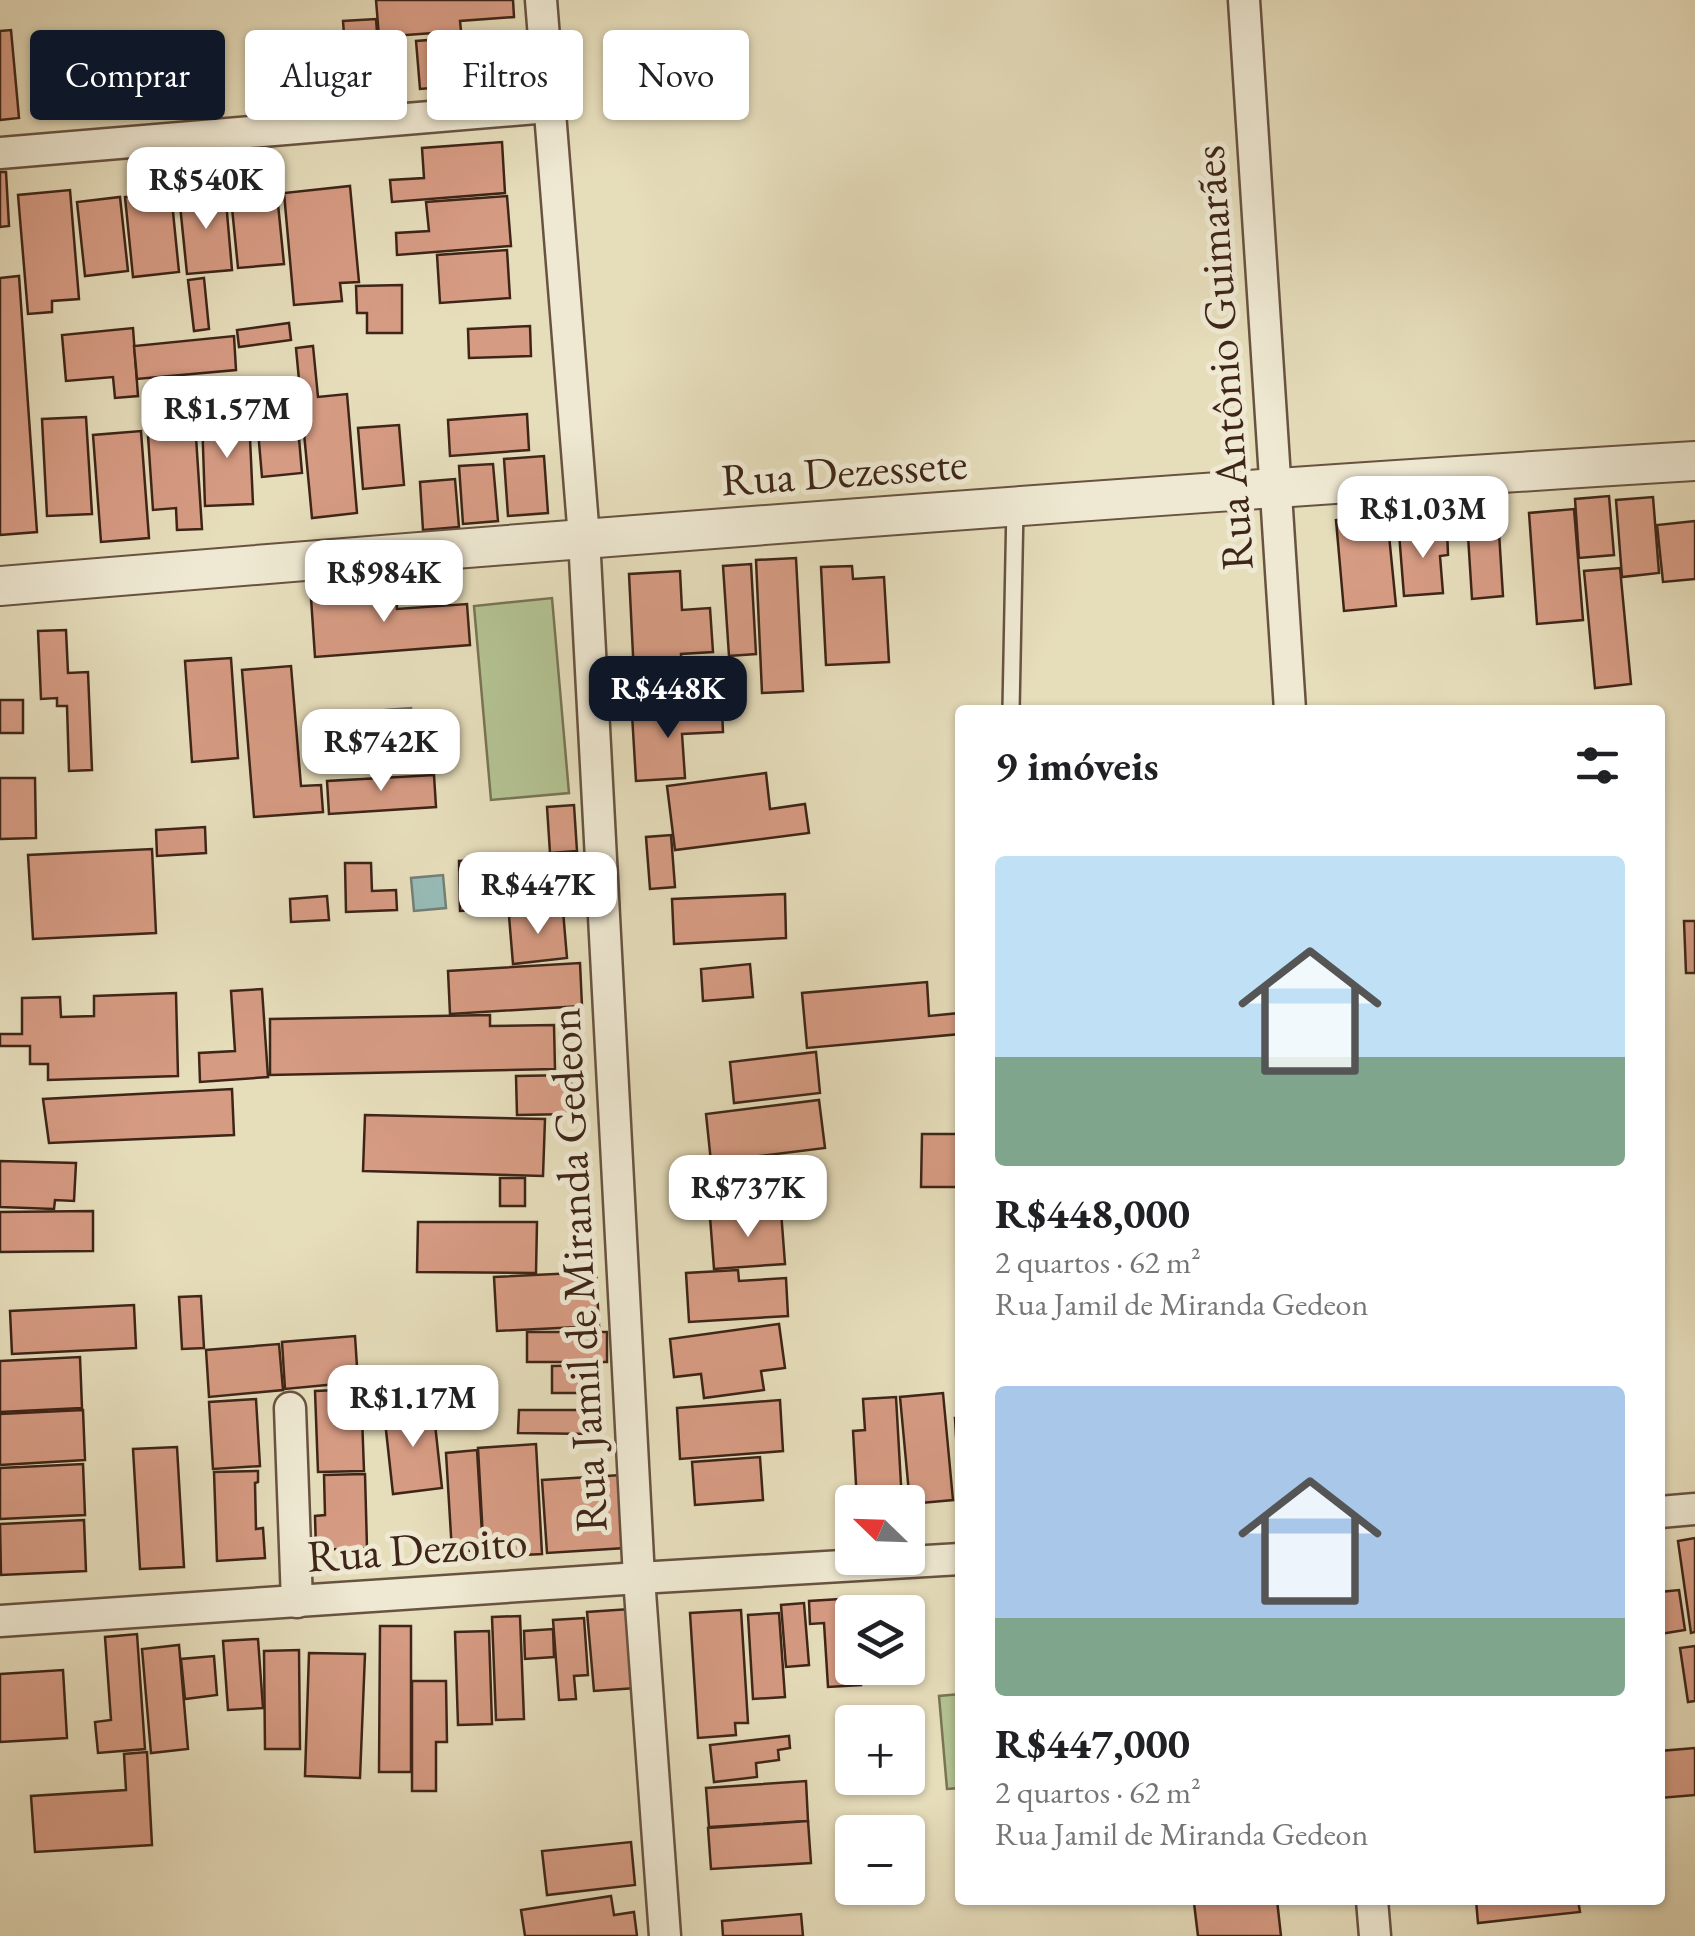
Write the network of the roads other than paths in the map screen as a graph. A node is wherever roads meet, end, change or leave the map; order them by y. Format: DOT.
graph roads {
  1 [pos="541,0"];
  2 [pos="1244,0"];
  3 [pos="543,30"];
  4 [pos="427,117"];
  5 [pos="549,120"];
  6 [pos="0,154"];
  7 [pos="1695,461"];
  8 [pos="1276,486"];
  9 [pos="1015,506"];
  10 [pos="584,538"];
  11 [pos="0,586"];
  12 [pos="1010,705"];
  13 [pos="1290,705"];
  14 [pos="290,1408"];
  15 [pos="1695,1510"];
  16 [pos="1665,1512"];
  17 [pos="955,1559"];
  18 [pos="638,1578"];
  19 [pos="297,1602"];
  20 [pos="0,1622"];
  21 [pos="1372,1905"];
  22 [pos="665,1936"];
  23 [pos="1375,1936"];
  1 -- 3 [label="street, Rua Jamil de Miranda Gedeon"];
  2 -- 8 [label="street, Rua Antônio Guimarães"];
  4 -- 6 [label="street"];
  5 -- 10 [label="street, Rua Jamil de Miranda Gedeon"];
  7 -- 8 [label="street, Rua Dezessete"];
  8 -- 9 [label="street, Rua Dezessete"];
  8 -- 13 [label="street, Rua Antônio Guimarães"];
  9 -- 10 [label="street, Rua Dezessete"];
  9 -- 12 [label="lane"];
  10 -- 11 [label="street, Rua Dezessete"];
  10 -- 18 [label="street, Rua Jamil de Miranda Gedeon"];
  14 -- 19 [label="street"];
  15 -- 16 [label="street"];
  17 -- 18 [label="street, Rua Dezoito"];
  18 -- 19 [label="street, Rua Dezoito"];
  18 -- 22 [label="street, Rua Jamil de Miranda Gedeon"];
  19 -- 20 [label="street, Rua Dezoito"];
  21 -- 23 [label="street"];
}
